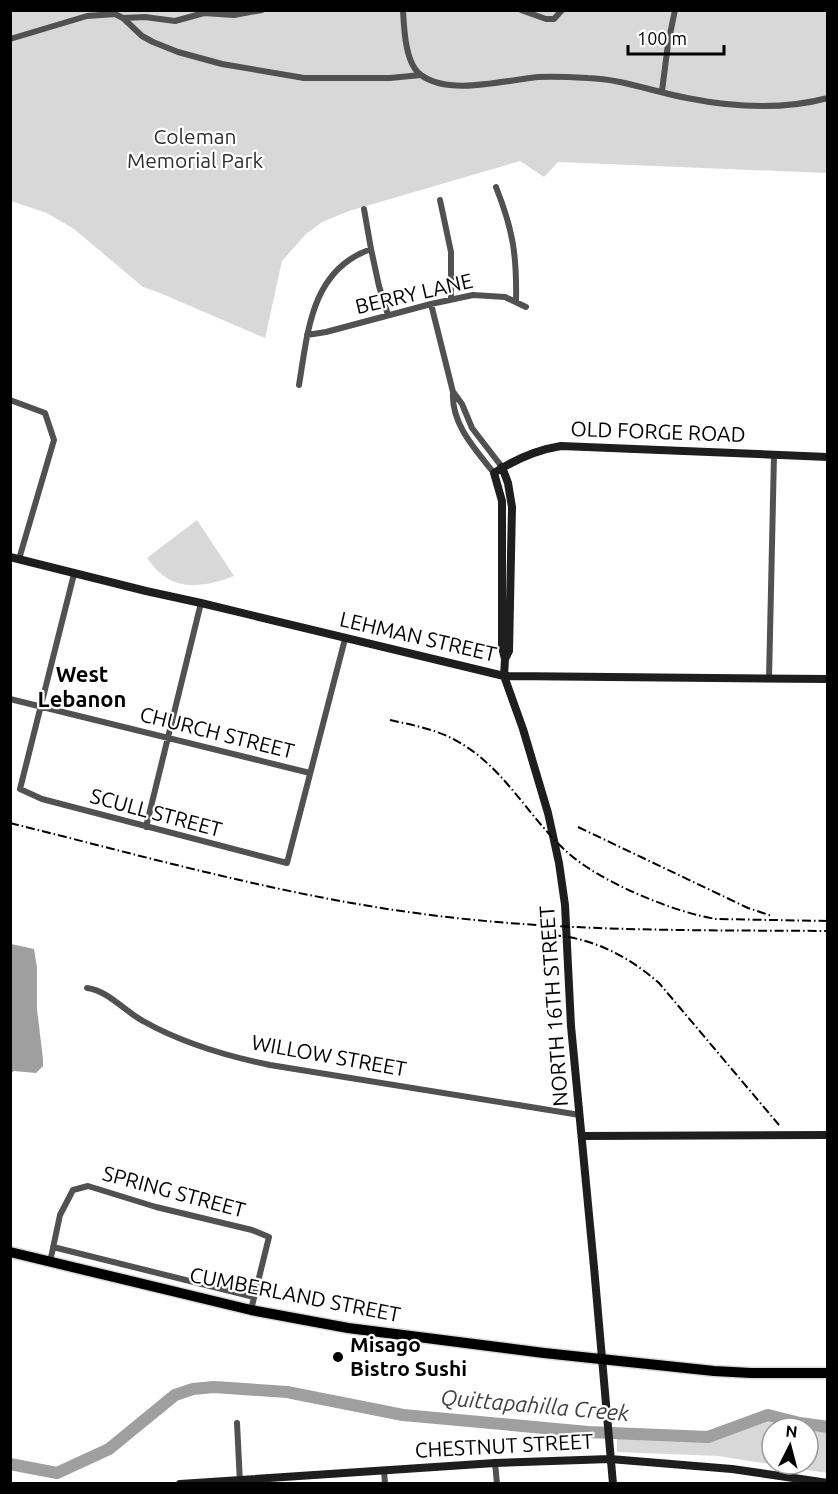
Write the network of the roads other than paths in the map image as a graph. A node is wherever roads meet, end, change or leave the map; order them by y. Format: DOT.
graph roads {
  1 [pos="262,10"];
  2 [pos="403,10"];
  3 [pos="520,10"];
  4 [pos="562,10"];
  5 [pos="673,11"];
  6 [pos="123,18"];
  7 [pos="10,39"];
  8 [pos="421,75"];
  9 [pos="662,92"];
  10 [pos="828,98"];
  11 [pos="496,187"];
  12 [pos="440,200"];
  13 [pos="364,209"];
  14 [pos="371,249"];
  15 [pos="451,299"];
  16 [pos="516,302"];
  17 [pos="431,304"];
  18 [pos="526,307"];
  19 [pos="388,315"];
  20 [pos="307,335"];
  21 [pos="299,385"];
  22 [pos="453,392"];
  23 [pos="10,400"];
  24 [pos="774,455"];
  25 [pos="828,457"];
  26 [pos="502,468"];
  27 [pos="494,473"];
  28 [pos="15,558"];
  29 [pos="74,574"];
  30 [pos="201,603"];
  31 [pos="345,639"];
  32 [pos="505,659"];
  33 [pos="504,676"];
  34 [pos="769,679"];
  35 [pos="828,679"];
  36 [pos="10,699"];
  37 [pos="40,706"];
  38 [pos="168,738"];
  39 [pos="310,773"];
  40 [pos="146,827"];
  41 [pos="87,988"];
  42 [pos="580,1115"];
  43 [pos="828,1135"];
  44 [pos="582,1136"];
  45 [pos="53,1247"];
  46 [pos="10,1252"];
  47 [pos="50,1262"];
  48 [pos="254,1297"];
  49 [pos="251,1310"];
  50 [pos="602,1359"];
  51 [pos="828,1372"];
  52 [pos="237,1423"];
  53 [pos="610,1459"];
  54 [pos="495,1463"];
  55 [pos="384,1470"];
  56 [pos="240,1481"];
  57 [pos="828,1483"];
  58 [pos="180,1484"];
  59 [pos="385,1484"];
  60 [pos="497,1484"];
  61 [pos="613,1484"];
  1 -- 6 [label="street"];
  2 -- 8 [label="street"];
  3 -- 4 [label="street"];
  5 -- 9 [label="street"];
  6 -- 7 [label="street"];
  6 -- 8 [label="street"];
  8 -- 9 [label="street"];
  9 -- 10 [label="street"];
  11 -- 16 [label="street"];
  12 -- 15 [label="street"];
  13 -- 14 [label="street"];
  14 -- 19 [label="street"];
  14 -- 20 [label="street"];
  15 -- 16 [label="street, BERRY LANE"];
  15 -- 17 [label="street, BERRY LANE"];
  16 -- 18 [label="street, BERRY LANE"];
  17 -- 19 [label="street, BERRY LANE"];
  17 -- 22 [label="street, NORTH 16TH STREET"];
  19 -- 20 [label="street, BERRY LANE"];
  20 -- 21 [label="street"];
  22 -- 26 [label="street, NORTH 16TH STREET"];
  22 -- 27 [label="street, NORTH 16TH STREET"];
  23 -- 28 [label="street"];
  24 -- 25 [label="street, OLD FORGE ROAD"];
  24 -- 26 [label="street, OLD FORGE ROAD"];
  24 -- 34 [label="street"];
  26 -- 27 [label="street, OLD FORGE ROAD"];
  26 -- 32 [label="street, NORTH 16TH STREET"];
  27 -- 32 [label="street, NORTH 16TH STREET"];
  28 -- 29 [label="street, LEHMAN STREET"];
  29 -- 30 [label="street, LEHMAN STREET"];
  29 -- 37 [label="street"];
  30 -- 31 [label="street, LEHMAN STREET"];
  30 -- 38 [label="street"];
  31 -- 33 [label="street, LEHMAN STREET"];
  31 -- 39 [label="street"];
  32 -- 33 [label="street, NORTH 16TH STREET"];
  33 -- 34 [label="street, LEHMAN STREET"];
  33 -- 42 [label="street, NORTH 16TH STREET"];
  34 -- 35 [label="street, LEHMAN STREET"];
  36 -- 37 [label="street, CHURCH STREET"];
  37 -- 38 [label="street, CHURCH STREET"];
  37 -- 40 [label="street, SCULL STREET"];
  38 -- 39 [label="street, CHURCH STREET"];
  38 -- 40 [label="street"];
  39 -- 40 [label="street, SCULL STREET"];
  41 -- 42 [label="street, WILLOW STREET"];
  42 -- 44 [label="street, NORTH 16TH STREET"];
  43 -- 44 [label="street"];
  44 -- 50 [label="street, NORTH 16TH STREET"];
  45 -- 47 [label="street, SPRING STREET"];
  45 -- 48 [label="street"];
  45 -- 48 [label="street, SPRING STREET"];
  46 -- 47 [label="highway, CUMBERLAND STREET"];
  47 -- 49 [label="highway, CUMBERLAND STREET"];
  48 -- 49 [label="street"];
  49 -- 50 [label="highway, CUMBERLAND STREET"];
  50 -- 51 [label="highway, CUMBERLAND STREET"];
  50 -- 53 [label="street, NORTH 16TH STREET"];
  52 -- 56 [label="street"];
  53 -- 54 [label="street, CHESTNUT STREET"];
  53 -- 57 [label="street, CHESTNUT STREET"];
  53 -- 61 [label="street, NORTH 16TH STREET"];
  54 -- 55 [label="street, CHESTNUT STREET"];
  54 -- 60 [label="street"];
  55 -- 56 [label="street, CHESTNUT STREET"];
  55 -- 59 [label="street"];
  56 -- 58 [label="street, CHESTNUT STREET"];
}
